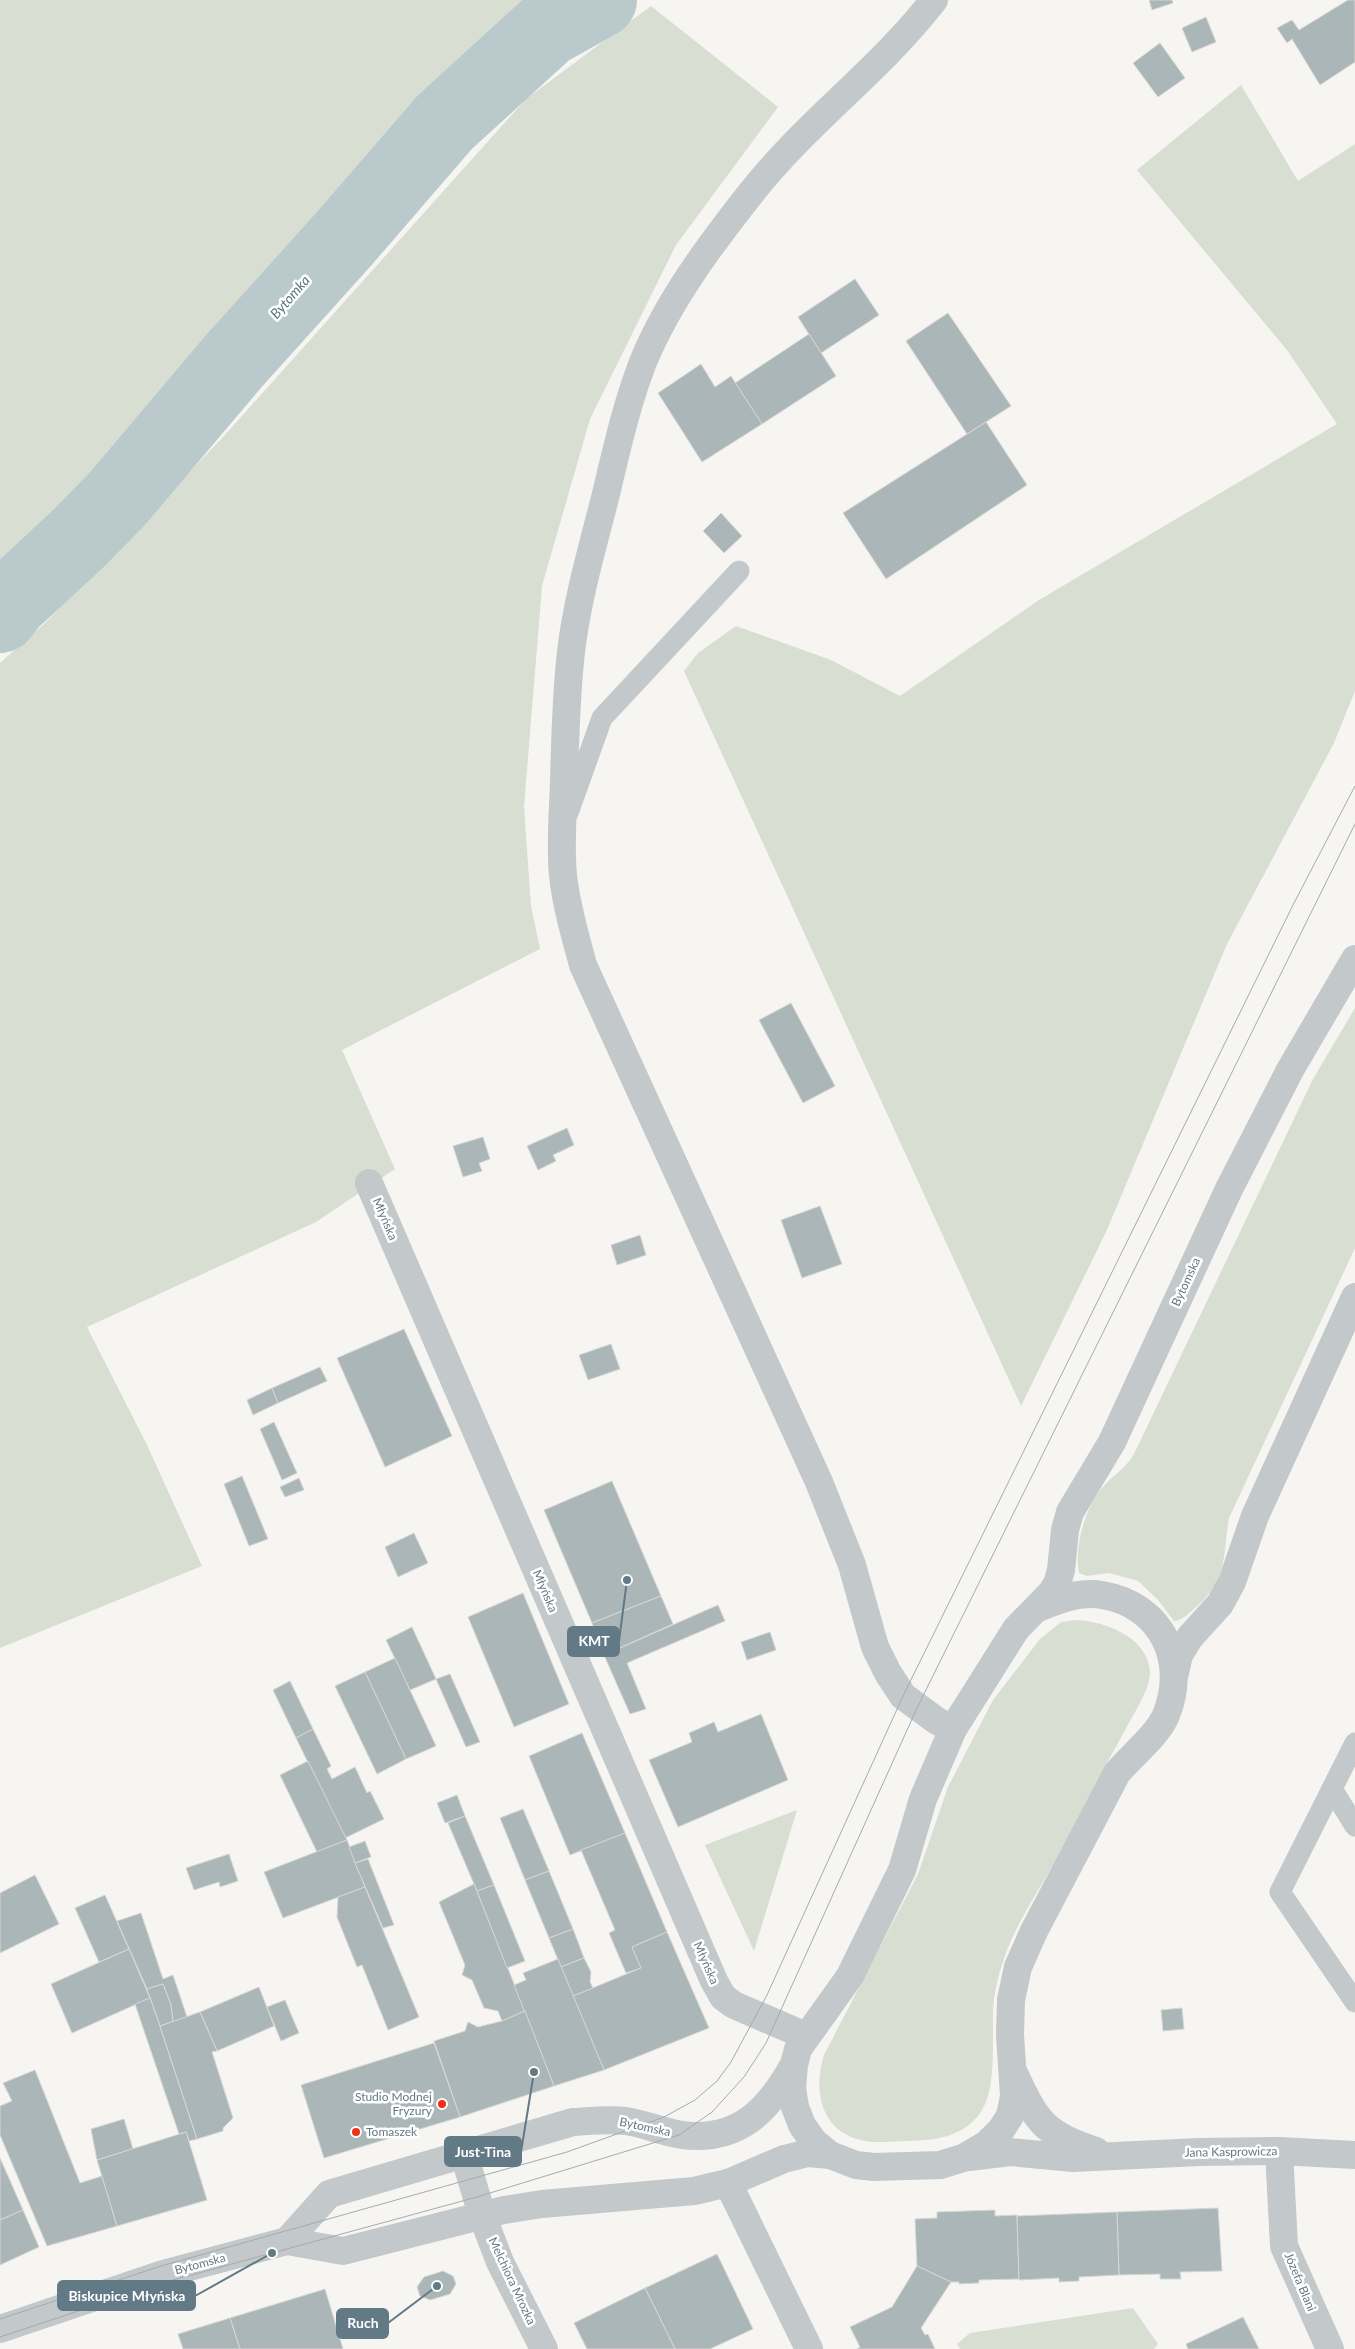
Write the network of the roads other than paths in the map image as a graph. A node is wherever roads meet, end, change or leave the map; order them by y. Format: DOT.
graph roads {
  1 [pos="934,0"];
  2 [pos="739,572"];
  3 [pos="562,832"];
  4 [pos="1355,959"];
  5 [pos="369,1183"];
  6 [pos="1355,1297"];
  7 [pos="1036,1609"];
  8 [pos="1175,1673"];
  9 [pos="953,1729"];
  10 [pos="1355,1743"];
  11 [pos="1332,1789"];
  12 [pos="1355,1826"];
  13 [pos="1355,2002"];
  14 [pos="806,2036"];
  15 [pos="794,2065"];
  16 [pos="1014,2073"];
  17 [pos="1279,2151"];
  18 [pos="464,2154"];
  19 [pos="830,2154"];
  20 [pos="1106,2155"];
  21 [pos="1355,2155"];
  22 [pos="963,2158"];
  23 [pos="728,2183"];
  24 [pos="482,2215"];
  25 [pos="287,2240"];
  26 [pos="0,2329"];
  27 [pos="544,2349"];
  28 [pos="809,2349"];
  29 [pos="1330,2349"];
  1 -- 3 [label="street"];
  2 -- 3 [label="lane"];
  3 -- 9 [label="street"];
  4 -- 7 [label="street, Bytomska"];
  5 -- 14 [label="street, Młyńska"];
  6 -- 8 [label="street"];
  7 -- 8 [label="street"];
  7 -- 9 [label="street, Bytomska"];
  8 -- 16 [label="street"];
  9 -- 14 [label="street, Bytomska"];
  10 -- 11 [label="lane"];
  11 -- 12 [label="lane"];
  11 -- 13 [label="lane"];
  14 -- 15 [label="street, Bytomska"];
  15 -- 18 [label="street, Bytomska"];
  15 -- 19 [label="street"];
  16 -- 20 [label="street, Jana Kasprowicza"];
  16 -- 22 [label="street"];
  17 -- 20 [label="street, Jana Kasprowicza"];
  17 -- 21 [label="street, Jana Kasprowicza"];
  17 -- 29 [label="street, Józefa Blani"];
  18 -- 24 [label="street, Melchiora Mrozka"];
  18 -- 25 [label="street, Bytomska"];
  19 -- 22 [label="street"];
  19 -- 23 [label="street, Bytomska"];
  20 -- 22 [label="street, Jana Kasprowicza"];
  23 -- 24 [label="street, Bytomska"];
  23 -- 28 [label="street"];
  24 -- 25 [label="street, Bytomska"];
  24 -- 27 [label="street, Melchiora Mrozka"];
  25 -- 26 [label="street, Bytomska"];
}
